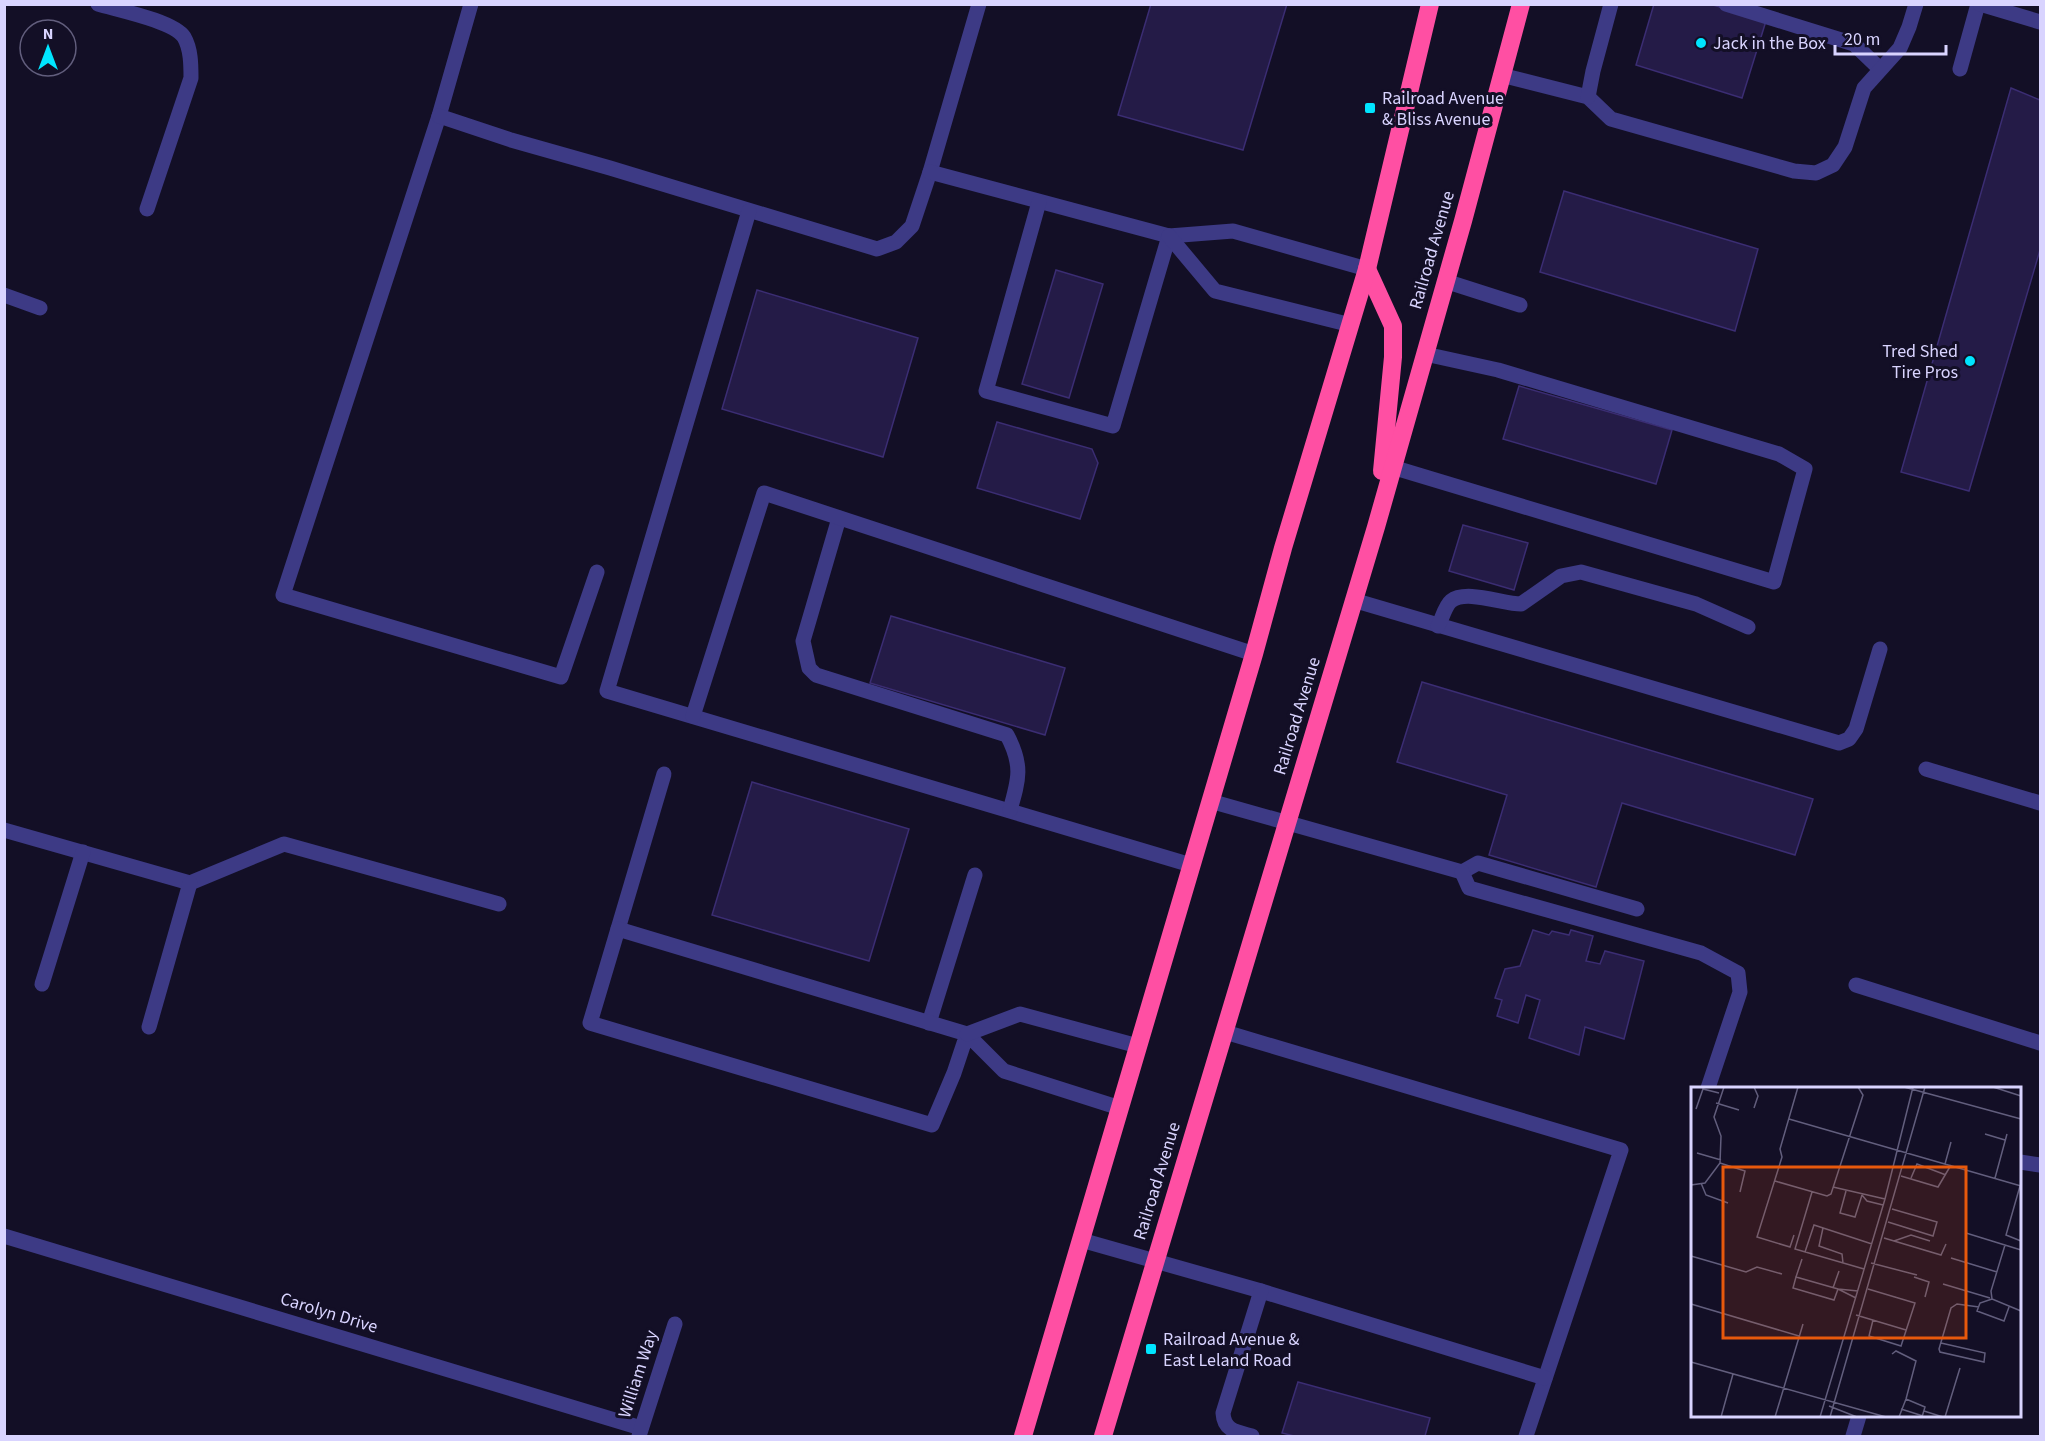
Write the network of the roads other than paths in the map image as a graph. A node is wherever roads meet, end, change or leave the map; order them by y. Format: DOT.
graph roads {
  1 [pos="98,4"];
  2 [pos="471,4"];
  3 [pos="979,4"];
  4 [pos="1431,4"];
  5 [pos="1521,4"];
  6 [pos="1611,4"];
  7 [pos="1726,4"];
  8 [pos="1916,4"];
  9 [pos="1979,4"];
  10 [pos="2040,22"];
  11 [pos="1880,69"];
  12 [pos="1960,69"];
  13 [pos="1501,75"];
  14 [pos="1588,97"];
  15 [pos="439,116"];
  16 [pos="930,172"];
  17 [pos="1039,202"];
  18 [pos="147,209"];
  19 [pos="749,211"];
  20 [pos="1170,236"];
  21 [pos="1367,269"];
  22 [pos="1445,281"];
  23 [pos="4,296"];
  24 [pos="1520,305"];
  25 [pos="40,308"];
  26 [pos="1351,325"];
  27 [pos="1425,354"];
  28 [pos="1392,467"];
  29 [pos="839,518"];
  30 [pos="1376,526"];
  31 [pos="597,572"];
  32 [pos="1353,600"];
  33 [pos="1438,626"];
  34 [pos="1748,627"];
  35 [pos="1880,650"];
  36 [pos="1254,654"];
  37 [pos="693,716"];
  38 [pos="1926,769"];
  39 [pos="664,774"];
  40 [pos="1210,801"];
  41 [pos="2040,803"];
  42 [pos="1010,810"];
  43 [pos="1287,822"];
  44 [pos="4,830"];
  45 [pos="83,852"];
  46 [pos="1191,865"];
  47 [pos="1462,872"];
  48 [pos="975,875"];
  49 [pos="190,883"];
  50 [pos="499,904"];
  51 [pos="1637,909"];
  52 [pos="618,929"];
  53 [pos="42,984"];
  54 [pos="1856,986"];
  55 [pos="929,1023"];
  56 [pos="149,1027"];
  57 [pos="1225,1032"];
  58 [pos="967,1034"];
  59 [pos="2040,1043"];
  60 [pos="1138,1046"];
  61 [pos="1709,1087"];
  62 [pos="1120,1108"];
  63 [pos="2021,1162"];
  64 [pos="2040,1165"];
  65 [pos="4,1236"];
  66 [pos="1081,1240"];
  67 [pos="1155,1262"];
  68 [pos="1261,1291"];
  69 [pos="675,1324"];
  70 [pos="1545,1378"];
  71 [pos="1859,1417"];
  72 [pos="640,1432"];
  73 [pos="1023,1437"];
  74 [pos="1103,1437"];
  75 [pos="1252,1437"];
  76 [pos="1526,1437"];
  77 [pos="1853,1437"];
  1 -- 18 [label="street"];
  2 -- 15 [label="street"];
  3 -- 16 [label="street"];
  4 -- 21 [label="highway"];
  5 -- 13 [label="highway, Railroad Avenue"];
  6 -- 14 [label="street"];
  7 -- 11 [label="street"];
  8 -- 11 [label="street"];
  9 -- 10 [label="street"];
  9 -- 12 [label="street"];
  11 -- 14 [label="street"];
  13 -- 14 [label="street"];
  13 -- 22 [label="highway, Railroad Avenue"];
  15 -- 19 [label="street"];
  15 -- 31 [label="street"];
  16 -- 17 [label="street"];
  16 -- 19 [label="street"];
  17 -- 20 [label="street"];
  17 -- 20 [label="street"];
  19 -- 37 [label="street"];
  20 -- 21 [label="street"];
  20 -- 26 [label="street"];
  21 -- 26 [label="highway"];
  21 -- 30 [label="highway"];
  22 -- 24 [label="street"];
  22 -- 27 [label="highway, Railroad Avenue"];
  23 -- 25 [label="street"];
  26 -- 36 [label="highway"];
  27 -- 28 [label="highway, Railroad Avenue"];
  27 -- 28 [label="street"];
  28 -- 30 [label="highway, Railroad Avenue"];
  29 -- 36 [label="street"];
  29 -- 37 [label="street"];
  29 -- 42 [label="street"];
  30 -- 32 [label="highway, Railroad Avenue"];
  32 -- 33 [label="street"];
  32 -- 43 [label="highway, Railroad Avenue"];
  33 -- 34 [label="street"];
  33 -- 35 [label="street"];
  36 -- 40 [label="highway"];
  37 -- 42 [label="street"];
  38 -- 41 [label="street"];
  39 -- 52 [label="street"];
  40 -- 43 [label="street"];
  40 -- 46 [label="highway"];
  42 -- 46 [label="street"];
  43 -- 47 [label="street"];
  43 -- 57 [label="highway, Railroad Avenue"];
  44 -- 45 [label="street"];
  45 -- 49 [label="street"];
  45 -- 53 [label="street"];
  46 -- 60 [label="highway"];
  47 -- 51 [label="street"];
  47 -- 61 [label="street"];
  48 -- 55 [label="street"];
  49 -- 50 [label="street"];
  49 -- 56 [label="street"];
  52 -- 55 [label="street"];
  52 -- 58 [label="street"];
  54 -- 59 [label="street"];
  55 -- 58 [label="street"];
  57 -- 67 [label="highway, Railroad Avenue"];
  57 -- 70 [label="street"];
  58 -- 60 [label="street"];
  58 -- 62 [label="street"];
  60 -- 62 [label="highway"];
  62 -- 66 [label="highway"];
  63 -- 64 [label="street"];
  65 -- 72 [label="street, Carolyn Drive"];
  66 -- 67 [label="street"];
  66 -- 73 [label="highway"];
  67 -- 68 [label="street"];
  67 -- 74 [label="highway, Railroad Avenue"];
  68 -- 70 [label="street"];
  68 -- 75 [label="street"];
  69 -- 72 [label="street, William Way"];
  70 -- 76 [label="street"];
  71 -- 77 [label="street"];
}
